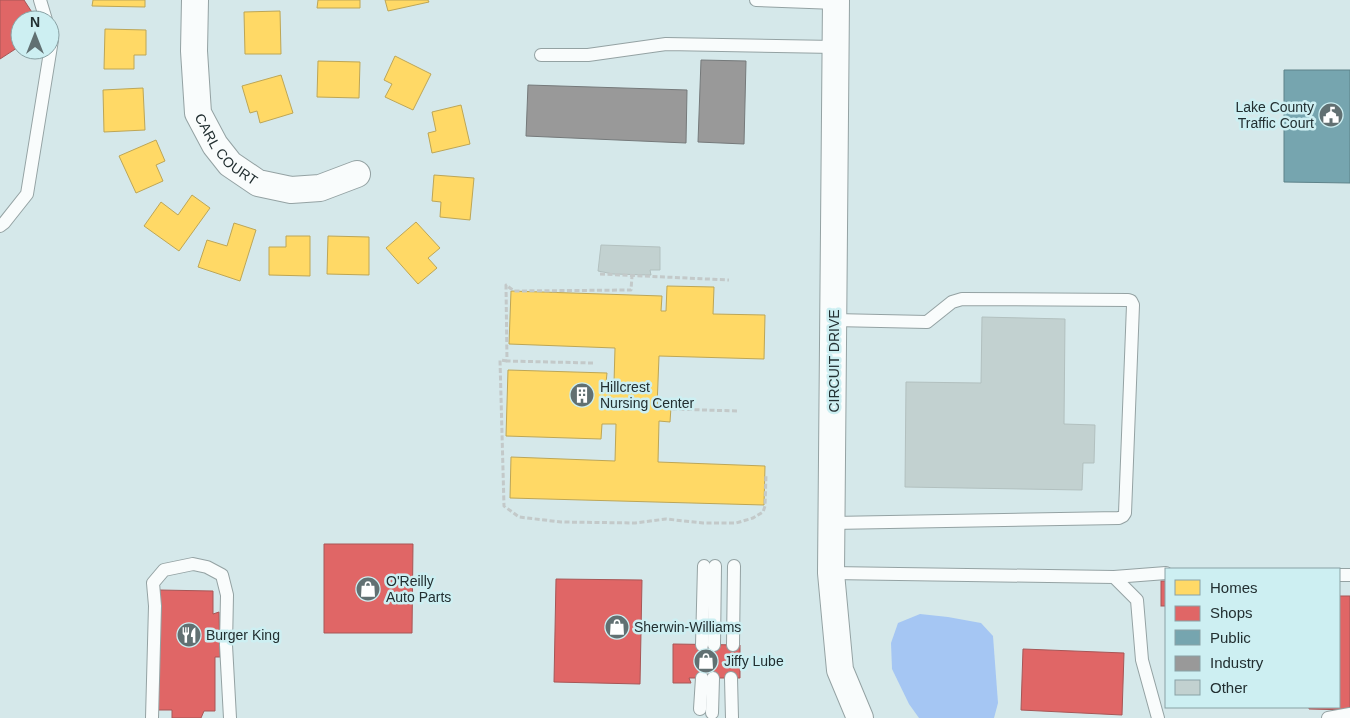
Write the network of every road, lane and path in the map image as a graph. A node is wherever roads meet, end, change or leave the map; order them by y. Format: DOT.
graph roads {
  1 [pos="195,0"];
  2 [pos="756,0"];
  3 [pos="836,2"];
  4 [pos="836,47"];
  5 [pos="541,55"];
  6 [pos="49,60"];
  7 [pos="357,174"];
  8 [pos="0,226"];
  9 [pos="600,274"];
  10 [pos="632,276"];
  11 [pos="729,280"];
  12 [pos="834,320"];
  13 [pos="507,361"];
  14 [pos="593,363"];
  15 [pos="672,409"];
  16 [pos="736,411"];
  17 [pos="766,475"];
  18 [pos="832,523"];
  19 [pos="709,566"];
  20 [pos="734,566"];
  21 [pos="1165,573"];
  22 [pos="831,574"];
  23 [pos="1114,577"];
  24 [pos="708,645"];
  25 [pos="733,645"];
  26 [pos="707,678"];
  27 [pos="732,678"];
  28 [pos="706,711"];
  29 [pos="1350,714"];
  30 [pos="152,718"];
  31 [pos="230,718"];
  32 [pos="732,718"];
  33 [pos="860,718"];
  34 [pos="1158,718"];
  35 [pos="1328,718"];
  1 -- 7 [label="street, CARL COURT"];
  2 -- 3 [label="lane"];
  3 -- 4 [label="street, CIRCUIT DRIVE"];
  4 -- 5 [label="lane"];
  4 -- 12 [label="street, CIRCUIT DRIVE"];
  6 -- 8 [label="lane"];
  9 -- 10 [label="path"];
  10 -- 11 [label="path"];
  10 -- 13 [label="path"];
  12 -- 18 [label="street, CIRCUIT DRIVE"];
  12 -- 18 [label="lane"];
  13 -- 14 [label="path"];
  13 -- 17 [label="path"];
  15 -- 16 [label="path"];
  18 -- 22 [label="street, CIRCUIT DRIVE"];
  19 -- 24 [label="lane"];
  20 -- 25 [label="lane"];
  21 -- 23 [label="lane"];
  22 -- 23 [label="lane"];
  22 -- 33 [label="street, CIRCUIT DRIVE"];
  23 -- 34 [label="lane"];
  26 -- 28 [label="lane"];
  27 -- 32 [label="lane"];
  29 -- 35 [label="lane"];
  30 -- 31 [label="lane"];
}
